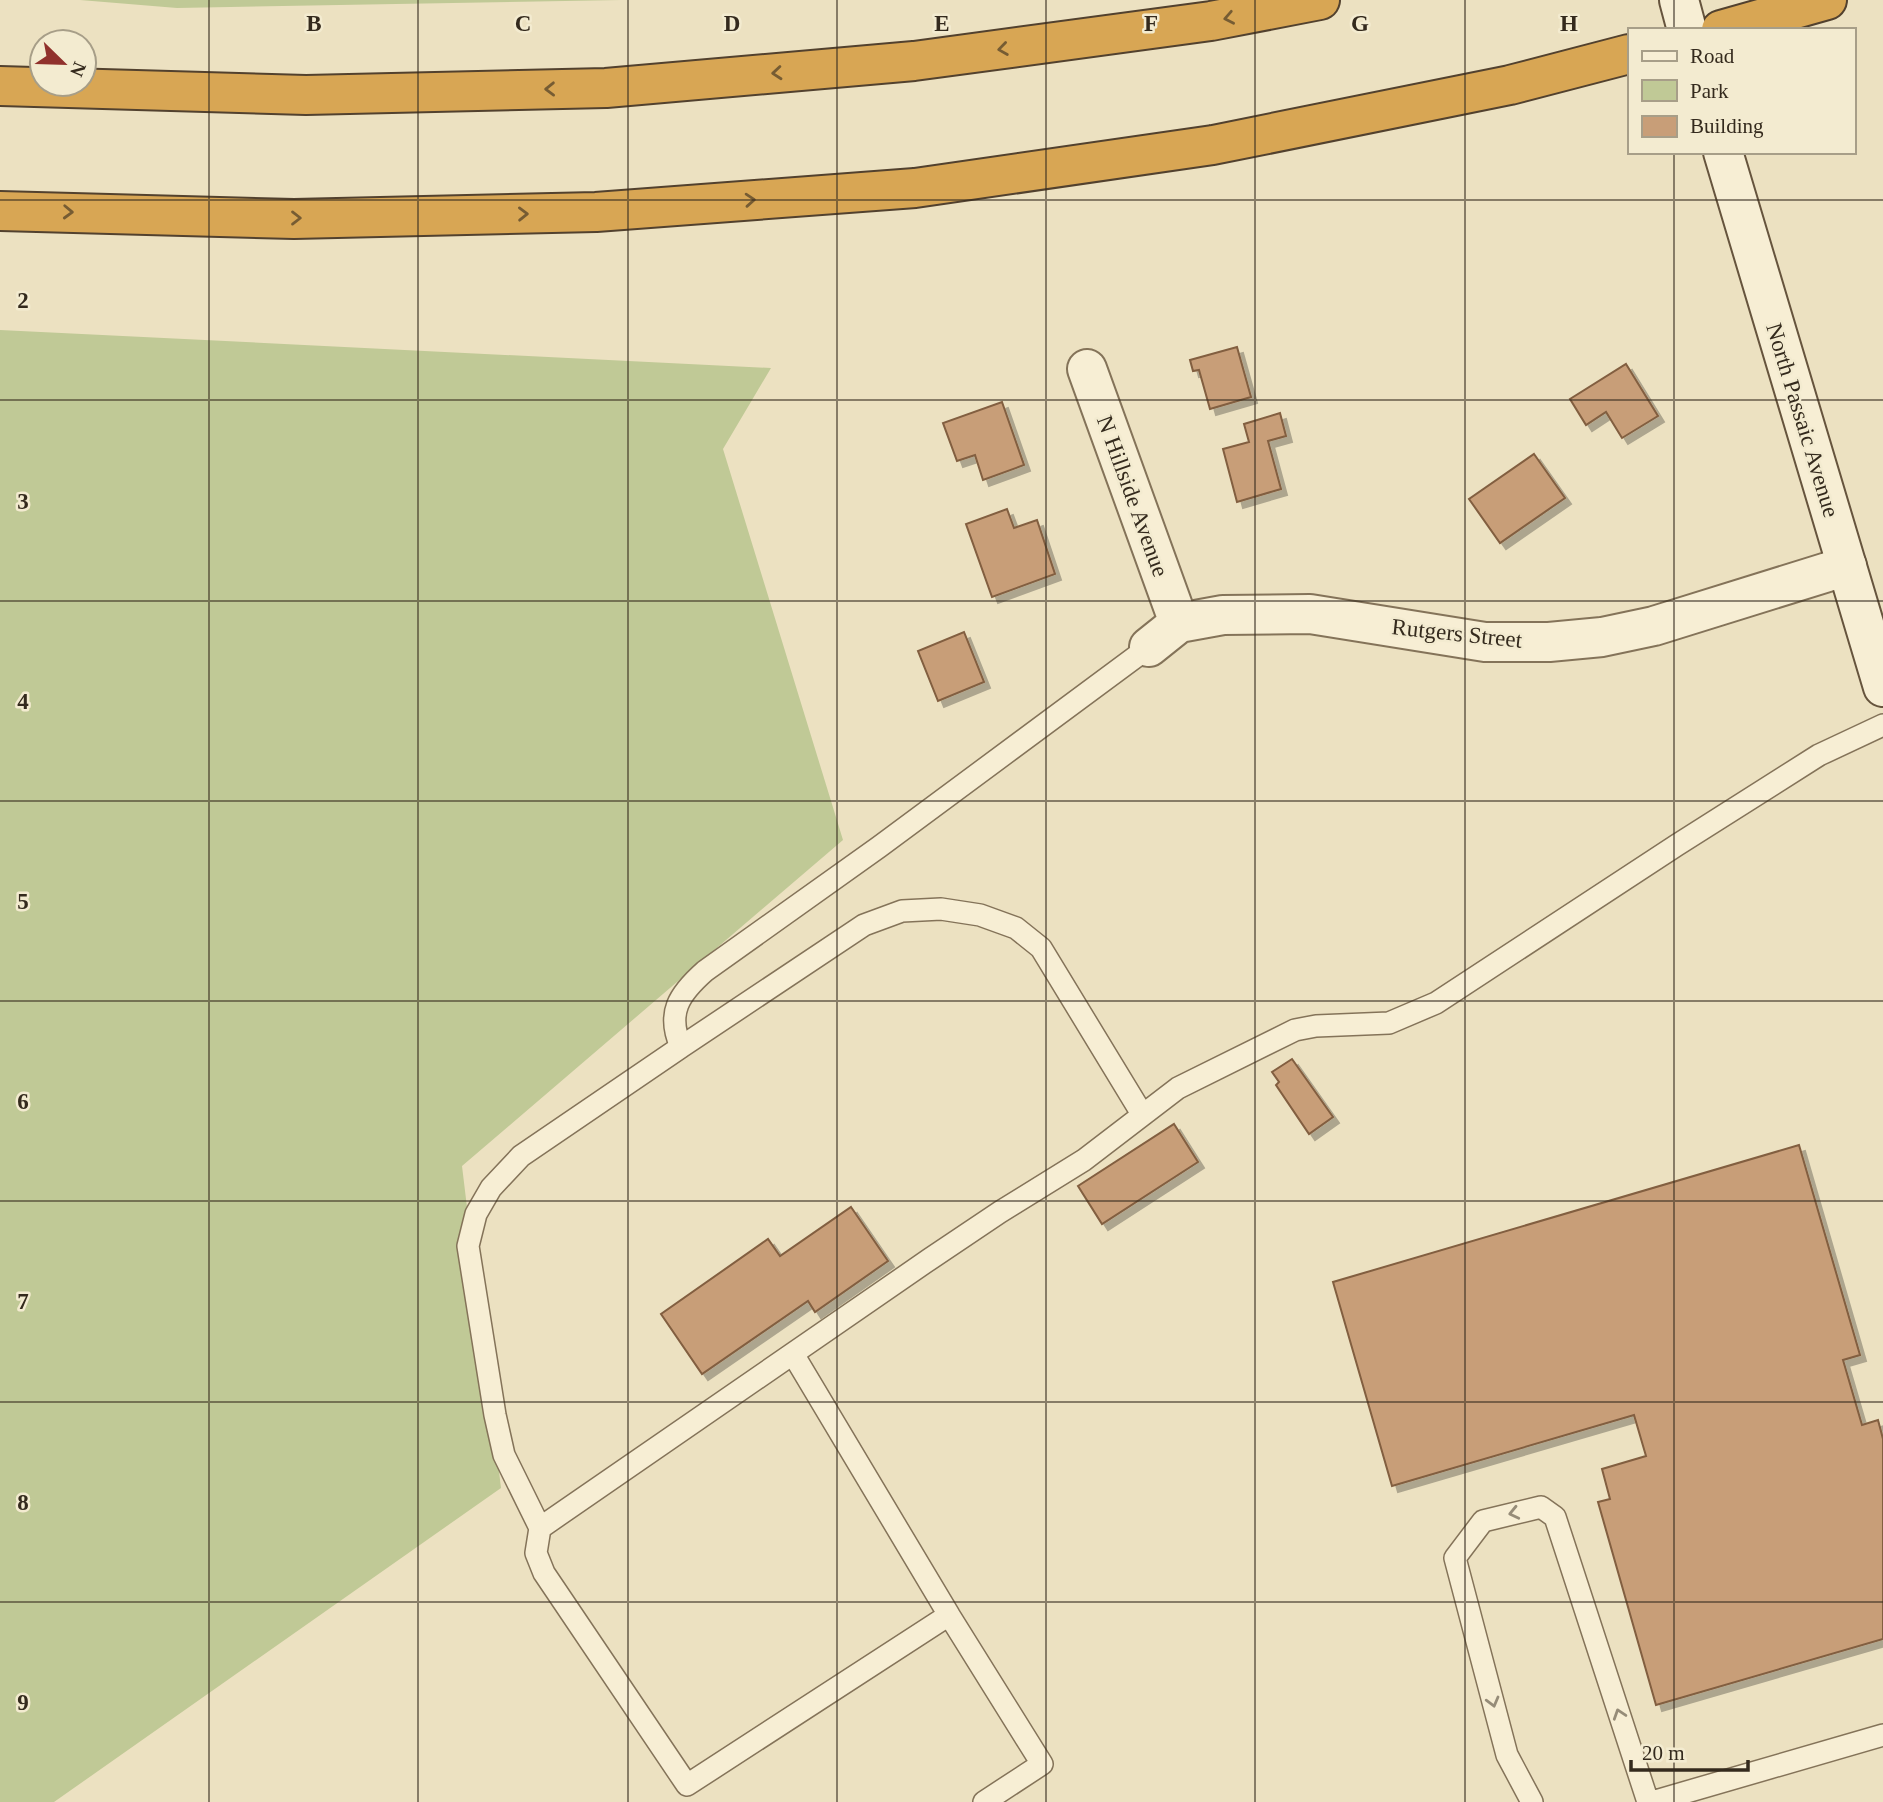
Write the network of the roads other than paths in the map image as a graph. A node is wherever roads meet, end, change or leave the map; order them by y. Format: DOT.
graph roads {
  1 [pos="1320,0"];
  2 [pos="1679,0"];
  3 [pos="1827,0"];
  4 [pos="1686,28"];
  5 [pos="1728,28"];
  6 [pos="1628,54"];
  7 [pos="0,86"];
  8 [pos="1724,154"];
  9 [pos="0,211"];
  10 [pos="1087,369"];
  11 [pos="1847,566"];
  12 [pos="1179,623"];
  13 [pos="1149,647"];
  14 [pos="1883,687"];
  15 [pos="1883,725"];
  16 [pos="681,1047"];
  17 [pos="1142,1114"];
  18 [pos="793,1354"];
  19 [pos="540,1528"];
  20 [pos="949,1615"];
  21 [pos="1883,1734"];
  22 [pos="692,1794"];
  23 [pos="984,1802"];
  24 [pos="1532,1802"];
  25 [pos="1650,1802"];
  1 -- 7 [label="highway, one-way"];
  2 -- 4 [label="street"];
  3 -- 5 [label="highway"];
  9 -- 6 [label="highway, one-way"];
  8 -- 11 [label="street, North Passaic Avenue"];
  10 -- 12 [label="street, N Hillside Avenue"];
  11 -- 12 [label="street, Rutgers Street"];
  11 -- 14 [label="street, North Passaic Avenue"];
  12 -- 13 [label="street, Rutgers Street"];
  13 -- 16 [label="lane"];
  15 -- 17 [label="lane"];
  16 -- 17 [label="lane"];
  16 -- 19 [label="lane"];
  17 -- 18 [label="lane"];
  18 -- 19 [label="lane"];
  18 -- 20 [label="lane"];
  19 -- 22 [label="lane"];
  20 -- 22 [label="lane"];
  20 -- 23 [label="lane"];
  21 -- 25 [label="lane"];
  25 -- 24 [label="lane, one-way"];
}
